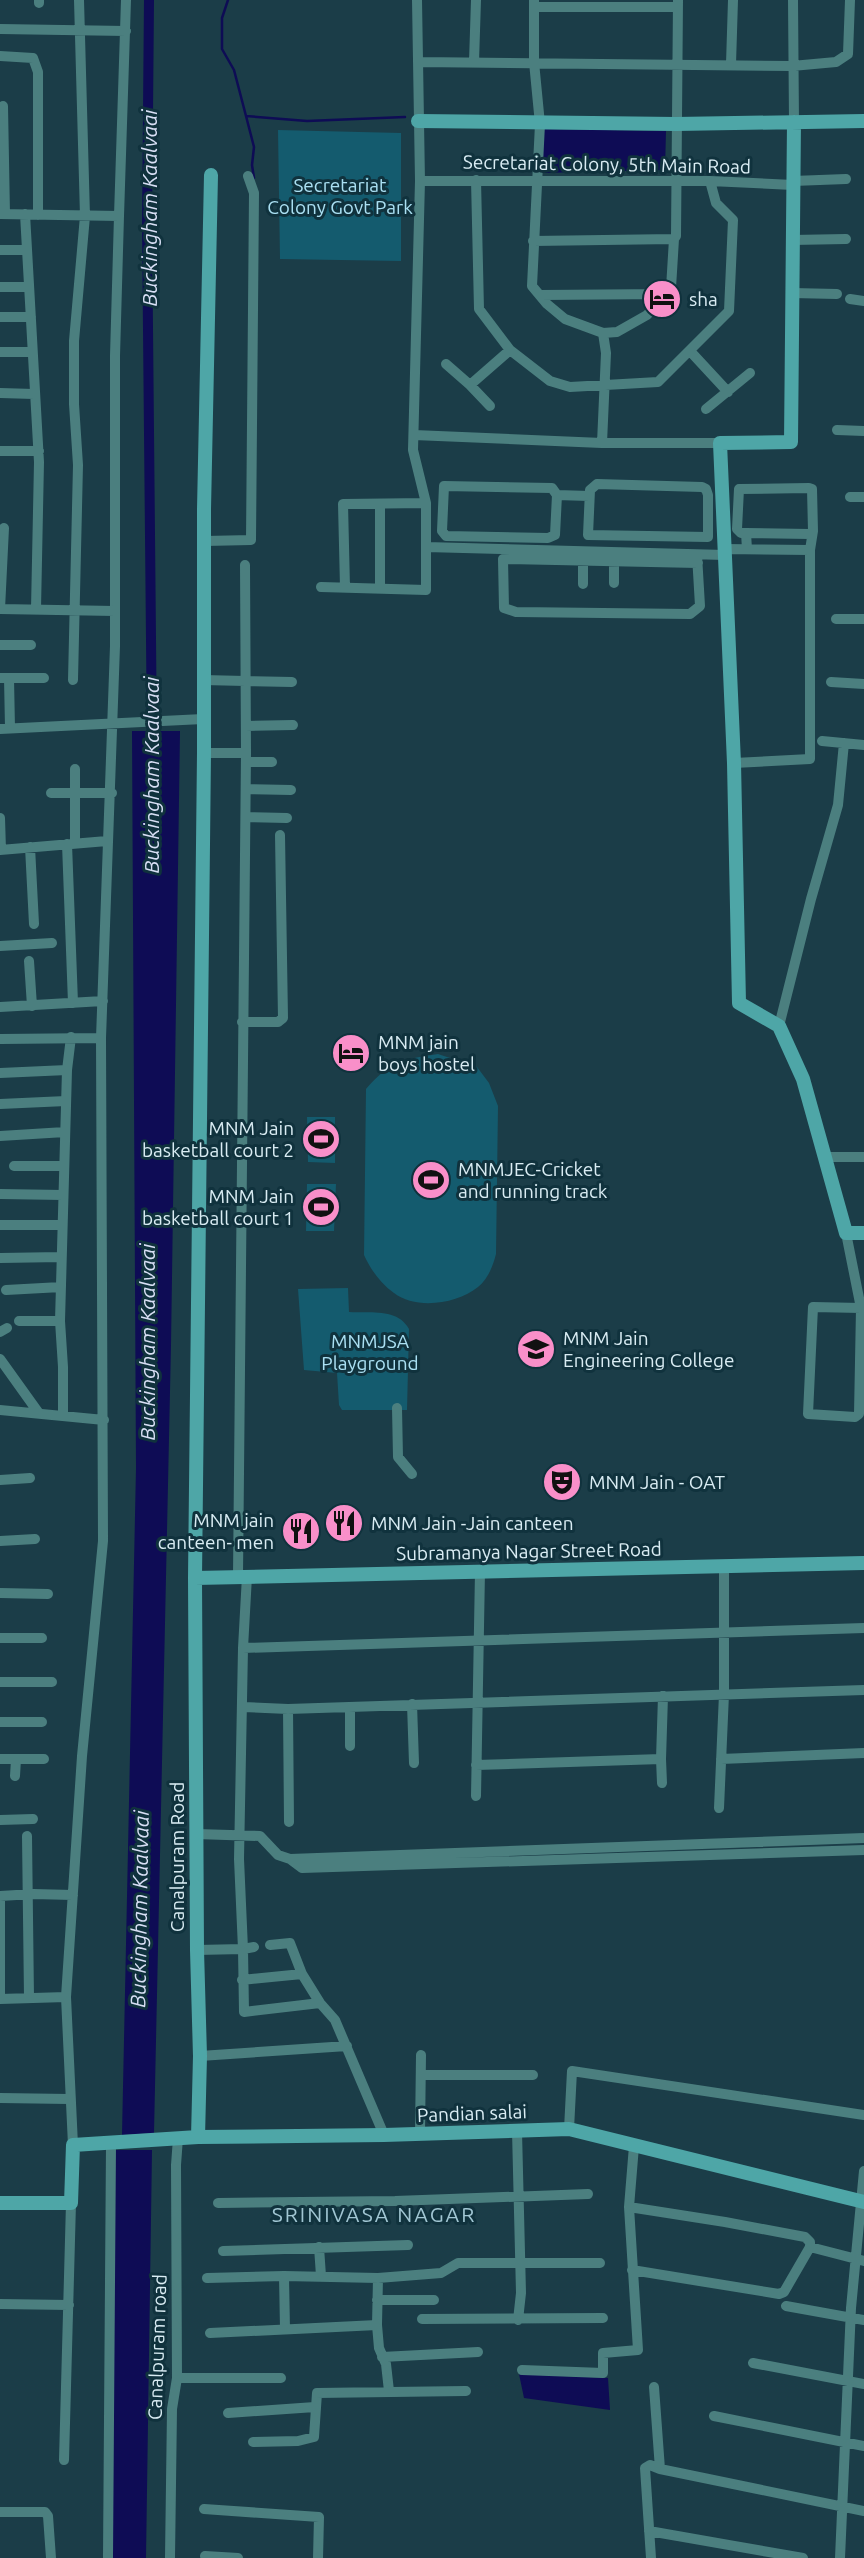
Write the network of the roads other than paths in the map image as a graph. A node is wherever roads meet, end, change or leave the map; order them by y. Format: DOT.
graph roads {
  1 [pos="79,0"];
  2 [pos="126,0"];
  3 [pos="417,0"];
  4 [pos="476,0"];
  5 [pos="733,0"];
  6 [pos="793,0"];
  7 [pos="850,0"];
  8 [pos="678,3"];
  9 [pos="534,4"];
  10 [pos="0,29"];
  11 [pos="79,30"];
  12 [pos="126,30"];
  13 [pos="0,56"];
  14 [pos="419,62"];
  15 [pos="474,62"];
  16 [pos="534,62"];
  17 [pos="677,64"];
  18 [pos="731,64"];
  19 [pos="792,66"];
  20 [pos="3,106"];
  21 [pos="418,121"];
  22 [pos="864,121"];
  23 [pos="794,122"];
  24 [pos="540,124"];
  25 [pos="676,124"];
  26 [pos="211,175"];
  27 [pos="247,176"];
  28 [pos="476,180"];
  29 [pos="846,180"];
  30 [pos="420,181"];
  31 [pos="537,181"];
  32 [pos="676,181"];
  33 [pos="710,181"];
  34 [pos="793,183"];
  35 [pos="3,214"];
  36 [pos="24,215"];
  37 [pos="38,215"];
  38 [pos="85,216"];
  39 [pos="119,216"];
  40 [pos="674,239"];
  41 [pos="846,239"];
  42 [pos="792,240"];
  43 [pos="533,241"];
  44 [pos="0,250"];
  45 [pos="26,250"];
  46 [pos="0,287"];
  47 [pos="29,287"];
  48 [pos="792,293"];
  49 [pos="665,294"];
  50 [pos="837,294"];
  51 [pos="540,295"];
  52 [pos="850,299"];
  53 [pos="864,301"];
  54 [pos="0,317"];
  55 [pos="31,317"];
  56 [pos="603,333"];
  57 [pos="510,350"];
  58 [pos="690,351"];
  59 [pos="0,352"];
  60 [pos="32,352"];
  61 [pos="446,364"];
  62 [pos="750,373"];
  63 [pos="470,385"];
  64 [pos="604,386"];
  65 [pos="728,392"];
  66 [pos="0,393"];
  67 [pos="34,394"];
  68 [pos="490,406"];
  69 [pos="706,410"];
  70 [pos="837,430"];
  71 [pos="864,431"];
  72 [pos="414,435"];
  73 [pos="602,443"];
  74 [pos="720,443"];
  75 [pos="0,451"];
  76 [pos="38,451"];
  77 [pos="557,495"];
  78 [pos="589,496"];
  79 [pos="864,496"];
  80 [pos="850,497"];
  81 [pos="426,503"];
  82 [pos="380,504"];
  83 [pos="4,528"];
  84 [pos="746,533"];
  85 [pos="810,534"];
  86 [pos="588,535"];
  87 [pos="446,536"];
  88 [pos="708,537"];
  89 [pos="548,538"];
  90 [pos="205,541"];
  91 [pos="426,547"];
  92 [pos="446,548"];
  93 [pos="747,549"];
  94 [pos="810,550"];
  95 [pos="548,551"];
  96 [pos="1,552"];
  97 [pos="725,552"];
  98 [pos="503,554"];
  99 [pos="585,555"];
  100 [pos="614,557"];
  101 [pos="701,558"];
  102 [pos="245,565"];
  103 [pos="583,583"];
  104 [pos="614,583"];
  105 [pos="321,587"];
  106 [pos="345,587"];
  107 [pos="380,588"];
  108 [pos="0,609"];
  109 [pos="36,609"];
  110 [pos="74,609"];
  111 [pos="114,611"];
  112 [pos="836,619"];
  113 [pos="864,619"];
  114 [pos="0,645"];
  115 [pos="31,645"];
  116 [pos="5,678"];
  117 [pos="44,678"];
  118 [pos="73,680"];
  119 [pos="203,680"];
  120 [pos="246,681"];
  121 [pos="292,682"];
  122 [pos="831,682"];
  123 [pos="864,684"];
  124 [pos="203,719"];
  125 [pos="113,724"];
  126 [pos="293,725"];
  127 [pos="246,726"];
  128 [pos="5,729"];
  129 [pos="822,741"];
  130 [pos="844,743"];
  131 [pos="864,745"];
  132 [pos="204,753"];
  133 [pos="246,757"];
  134 [pos="272,762"];
  135 [pos="734,763"];
  136 [pos="75,769"];
  137 [pos="246,789"];
  138 [pos="291,790"];
  139 [pos="51,793"];
  140 [pos="75,793"];
  141 [pos="111,793"];
  142 [pos="246,817"];
  143 [pos="0,818"];
  144 [pos="287,818"];
  145 [pos="280,835"];
  146 [pos="107,841"];
  147 [pos="71,844"];
  148 [pos="30,847"];
  149 [pos="1,850"];
  150 [pos="34,924"];
  151 [pos="52,943"];
  152 [pos="0,946"];
  153 [pos="29,961"];
  154 [pos="103,1001"];
  155 [pos="74,1003"];
  156 [pos="32,1006"];
  157 [pos="0,1007"];
  158 [pos="242,1022"];
  159 [pos="779,1026"];
  160 [pos="72,1037"];
  161 [pos="0,1038"];
  162 [pos="102,1038"];
  163 [pos="67,1070"];
  164 [pos="0,1073"];
  165 [pos="66,1101"];
  166 [pos="0,1104"];
  167 [pos="65,1132"];
  168 [pos="0,1136"];
  169 [pos="824,1157"];
  170 [pos="864,1157"];
  171 [pos="14,1166"];
  172 [pos="64,1166"];
  173 [pos="0,1194"];
  174 [pos="64,1195"];
  175 [pos="0,1225"];
  176 [pos="62,1225"];
  177 [pos="846,1233"];
  178 [pos="864,1233"];
  179 [pos="61,1257"];
  180 [pos="0,1258"];
  181 [pos="61,1287"];
  182 [pos="6,1290"];
  183 [pos="860,1308"];
  184 [pos="19,1321"];
  185 [pos="60,1321"];
  186 [pos="0,1359"];
  187 [pos="397,1408"];
  188 [pos="0,1410"];
  189 [pos="38,1412"];
  190 [pos="63,1415"];
  191 [pos="104,1420"];
  192 [pos="412,1474"];
  193 [pos="30,1478"];
  194 [pos="0,1480"];
  195 [pos="35,1539"];
  196 [pos="0,1541"];
  197 [pos="864,1563"];
  198 [pos="724,1566"];
  199 [pos="480,1572"];
  200 [pos="243,1576"];
  201 [pos="195,1578"];
  202 [pos="0,1593"];
  203 [pos="48,1594"];
  204 [pos="864,1628"];
  205 [pos="724,1632"];
  206 [pos="0,1638"];
  207 [pos="42,1638"];
  208 [pos="479,1639"];
  209 [pos="243,1648"];
  210 [pos="0,1682"];
  211 [pos="51,1682"];
  212 [pos="864,1690"];
  213 [pos="724,1694"];
  214 [pos="663,1696"];
  215 [pos="478,1702"];
  216 [pos="412,1704"];
  217 [pos="243,1707"];
  218 [pos="350,1707"];
  219 [pos="288,1709"];
  220 [pos="42,1722"];
  221 [pos="0,1723"];
  222 [pos="351,1746"];
  223 [pos="864,1753"];
  224 [pos="0,1759"];
  225 [pos="16,1759"];
  226 [pos="44,1759"];
  227 [pos="661,1759"];
  228 [pos="721,1759"];
  229 [pos="414,1763"];
  230 [pos="475,1765"];
  231 [pos="15,1776"];
  232 [pos="662,1783"];
  233 [pos="476,1797"];
  234 [pos="719,1808"];
  235 [pos="33,1819"];
  236 [pos="0,1820"];
  237 [pos="289,1822"];
  238 [pos="196,1834"];
  239 [pos="27,1836"];
  240 [pos="240,1836"];
  241 [pos="864,1838"];
  242 [pos="864,1850"];
  243 [pos="290,1859"];
  244 [pos="29,1894"];
  245 [pos="73,1895"];
  246 [pos="0,1896"];
  247 [pos="270,1945"];
  248 [pos="248,1948"];
  249 [pos="197,1951"];
  250 [pos="302,1974"];
  251 [pos="242,1980"];
  252 [pos="66,1997"];
  253 [pos="29,1998"];
  254 [pos="0,1999"];
  255 [pos="320,2003"];
  256 [pos="347,2046"];
  257 [pos="421,2055"];
  258 [pos="200,2056"];
  259 [pos="421,2075"];
  260 [pos="533,2075"];
  261 [pos="0,2098"];
  262 [pos="69,2099"];
  263 [pos="864,2115"];
  264 [pos="569,2129"];
  265 [pos="517,2131"];
  266 [pos="420,2133"];
  267 [pos="384,2135"];
  268 [pos="198,2137"];
  269 [pos="178,2138"];
  270 [pos="111,2144"];
  271 [pos="73,2145"];
  272 [pos="634,2146"];
  273 [pos="864,2171"];
  274 [pos="588,2194"];
  275 [pos="519,2197"];
  276 [pos="862,2202"];
  277 [pos="0,2203"];
  278 [pos="71,2203"];
  279 [pos="218,2203"];
  280 [pos="629,2207"];
  281 [pos="408,2245"];
  282 [pos="319,2247"];
  283 [pos="810,2247"];
  284 [pos="223,2251"];
  285 [pos="860,2260"];
  286 [pos="520,2262"];
  287 [pos="600,2263"];
  288 [pos="632,2270"];
  289 [pos="284,2276"];
  290 [pos="321,2276"];
  291 [pos="378,2277"];
  292 [pos="207,2278"];
  293 [pos="377,2300"];
  294 [pos="434,2300"];
  295 [pos="0,2304"];
  296 [pos="69,2305"];
  297 [pos="786,2306"];
  298 [pos="603,2318"];
  299 [pos="850,2318"];
  300 [pos="422,2319"];
  301 [pos="518,2320"];
  302 [pos="864,2320"];
  303 [pos="377,2325"];
  304 [pos="285,2329"];
  305 [pos="210,2333"];
  306 [pos="478,2352"];
  307 [pos="382,2357"];
  308 [pos="753,2363"];
  309 [pos="522,2370"];
  310 [pos="177,2378"];
  311 [pos="281,2378"];
  312 [pos="848,2381"];
  313 [pos="864,2384"];
  314 [pos="654,2387"];
  315 [pos="389,2391"];
  316 [pos="466,2391"];
  317 [pos="315,2407"];
  318 [pos="228,2413"];
  319 [pos="714,2416"];
  320 [pos="253,2442"];
  321 [pos="845,2443"];
  322 [pos="864,2446"];
  323 [pos="64,2460"];
  324 [pos="660,2469"];
  325 [pos="842,2507"];
  326 [pos="204,2509"];
  327 [pos="864,2511"];
  328 [pos="0,2512"];
  329 [pos="649,2531"];
  330 [pos="205,2556"];
  331 [pos="51,2558"];
  332 [pos="108,2558"];
  333 [pos="170,2558"];
  334 [pos="237,2558"];
  335 [pos="318,2558"];
  336 [pos="651,2558"];
  337 [pos="803,2558"];
  338 [pos="840,2558"];
  1 -- 11 [label="street"];
  2 -- 12 [label="street"];
  3 -- 14 [label="street"];
  4 -- 15 [label="street"];
  5 -- 18 [label="street"];
  6 -- 19 [label="street"];
  7 -- 19 [label="street"];
  8 -- 9 [label="street"];
  8 -- 17 [label="street"];
  9 -- 16 [label="street"];
  10 -- 11 [label="street"];
  11 -- 12 [label="street"];
  11 -- 38 [label="street"];
  12 -- 39 [label="street"];
  13 -- 37 [label="street"];
  14 -- 15 [label="street"];
  14 -- 21 [label="street"];
  15 -- 16 [label="street"];
  16 -- 17 [label="street"];
  16 -- 24 [label="street"];
  17 -- 18 [label="street"];
  17 -- 25 [label="street"];
  18 -- 19 [label="street"];
  19 -- 23 [label="street"];
  20 -- 35 [label="street"];
  21 -- 24 [label="street"];
  21 -- 30 [label="street"];
  22 -- 23 [label="street"];
  23 -- 25 [label="street"];
  23 -- 34 [label="street"];
  24 -- 25 [label="street"];
  24 -- 31 [label="street"];
  25 -- 32 [label="street"];
  26 -- 90 [label="street, Canalpuram Road"];
  27 -- 90 [label="street"];
  28 -- 30 [label="street, Secretariat Colony, 5th Main Road"];
  28 -- 31 [label="street, Secretariat Colony, 5th Main Road"];
  28 -- 57 [label="street"];
  29 -- 34 [label="street, Secretariat Colony, 5th Main Road"];
  30 -- 72 [label="street"];
  31 -- 32 [label="street, Secretariat Colony, 5th Main Road"];
  31 -- 43 [label="street"];
  32 -- 33 [label="street, Secretariat Colony, 5th Main Road"];
  32 -- 40 [label="street"];
  33 -- 34 [label="street, Secretariat Colony, 5th Main Road"];
  33 -- 58 [label="street"];
  34 -- 42 [label="street"];
  35 -- 36 [label="street"];
  36 -- 37 [label="street"];
  36 -- 45 [label="street"];
  37 -- 38 [label="street"];
  38 -- 39 [label="street"];
  38 -- 110 [label="street"];
  39 -- 111 [label="street"];
  40 -- 43 [label="street"];
  40 -- 49 [label="street"];
  41 -- 42 [label="street"];
  42 -- 48 [label="street"];
  43 -- 51 [label="street"];
  44 -- 45 [label="street"];
  45 -- 47 [label="street"];
  46 -- 47 [label="street"];
  47 -- 55 [label="street"];
  48 -- 50 [label="street"];
  48 -- 74 [label="street"];
  49 -- 51 [label="street"];
  49 -- 56 [label="street"];
  51 -- 56 [label="street"];
  52 -- 53 [label="street"];
  54 -- 55 [label="street"];
  55 -- 60 [label="street"];
  56 -- 64 [label="street"];
  57 -- 63 [label="street"];
  57 -- 64 [label="street"];
  58 -- 64 [label="street"];
  58 -- 65 [label="street"];
  59 -- 60 [label="street"];
  60 -- 67 [label="street"];
  61 -- 63 [label="street"];
  62 -- 65 [label="street"];
  63 -- 68 [label="street"];
  64 -- 73 [label="street"];
  65 -- 69 [label="street"];
  66 -- 67 [label="street"];
  67 -- 76 [label="street"];
  70 -- 71 [label="street"];
  72 -- 73 [label="street"];
  72 -- 81 [label="street"];
  73 -- 74 [label="street"];
  74 -- 97 [label="street"];
  75 -- 76 [label="street"];
  76 -- 109 [label="street"];
  77 -- 78 [label="street"];
  77 -- 87 [label="street"];
  77 -- 89 [label="street"];
  78 -- 86 [label="street"];
  78 -- 88 [label="street"];
  79 -- 80 [label="street"];
  81 -- 82 [label="street"];
  81 -- 91 [label="street"];
  82 -- 106 [label="street"];
  82 -- 107 [label="street"];
  83 -- 96 [label="street"];
  84 -- 85 [label="street"];
  84 -- 85 [label="street"];
  84 -- 93 [label="street"];
  85 -- 94 [label="street"];
  86 -- 88 [label="street"];
  86 -- 99 [label="street"];
  87 -- 89 [label="street"];
  87 -- 92 [label="street"];
  88 -- 101 [label="street"];
  89 -- 95 [label="street"];
  90 -- 119 [label="street, Canalpuram Road"];
  91 -- 92 [label="street"];
  91 -- 107 [label="street"];
  92 -- 98 [label="street"];
  93 -- 94 [label="street"];
  93 -- 97 [label="street"];
  94 -- 135 [label="street"];
  95 -- 98 [label="street"];
  95 -- 99 [label="street"];
  96 -- 108 [label="street"];
  97 -- 101 [label="street"];
  97 -- 135 [label="street"];
  98 -- 99 [label="street"];
  98 -- 101 [label="street"];
  99 -- 100 [label="street"];
  99 -- 103 [label="street"];
  100 -- 101 [label="street"];
  100 -- 104 [label="street"];
  102 -- 120 [label="street"];
  105 -- 106 [label="street"];
  106 -- 107 [label="street"];
  108 -- 109 [label="street"];
  109 -- 110 [label="street"];
  110 -- 111 [label="street"];
  110 -- 118 [label="street"];
  111 -- 125 [label="street"];
  112 -- 113 [label="street"];
  114 -- 115 [label="street"];
  116 -- 117 [label="street"];
  116 -- 128 [label="street"];
  119 -- 120 [label="street"];
  119 -- 124 [label="street, Canalpuram Road"];
  120 -- 121 [label="street"];
  120 -- 127 [label="street"];
  122 -- 123 [label="street"];
  124 -- 125 [label="street"];
  124 -- 132 [label="street, Canalpuram Road"];
  125 -- 128 [label="street"];
  125 -- 141 [label="street"];
  126 -- 127 [label="street"];
  127 -- 133 [label="street"];
  129 -- 130 [label="street"];
  130 -- 131 [label="street"];
  130 -- 159 [label="street"];
  132 -- 133 [label="street"];
  132 -- 201 [label="street, Canalpuram Road"];
  133 -- 134 [label="street"];
  133 -- 137 [label="street"];
  135 -- 159 [label="street"];
  136 -- 140 [label="street"];
  137 -- 138 [label="street"];
  137 -- 142 [label="street"];
  139 -- 140 [label="street"];
  140 -- 141 [label="street"];
  140 -- 147 [label="street"];
  141 -- 146 [label="street"];
  142 -- 144 [label="street"];
  142 -- 158 [label="street"];
  143 -- 149 [label="street"];
  145 -- 158 [label="street"];
  146 -- 147 [label="street"];
  146 -- 154 [label="street"];
  147 -- 148 [label="street"];
  147 -- 155 [label="street"];
  148 -- 149 [label="street"];
  148 -- 150 [label="street"];
  151 -- 152 [label="street"];
  153 -- 156 [label="street"];
  154 -- 155 [label="street"];
  154 -- 162 [label="street"];
  155 -- 156 [label="street"];
  156 -- 157 [label="street"];
  158 -- 200 [label="street"];
  159 -- 169 [label="street"];
  160 -- 161 [label="street"];
  160 -- 162 [label="street"];
  160 -- 163 [label="street"];
  162 -- 191 [label="street"];
  163 -- 164 [label="street"];
  163 -- 165 [label="street"];
  165 -- 166 [label="street"];
  165 -- 167 [label="street"];
  167 -- 168 [label="street"];
  167 -- 172 [label="street"];
  169 -- 170 [label="street"];
  169 -- 177 [label="street"];
  171 -- 172 [label="street"];
  172 -- 174 [label="street"];
  173 -- 174 [label="street"];
  174 -- 176 [label="street"];
  175 -- 176 [label="street"];
  176 -- 179 [label="street"];
  177 -- 178 [label="street"];
  177 -- 183 [label="street"];
  179 -- 180 [label="street"];
  179 -- 181 [label="street"];
  181 -- 182 [label="street"];
  181 -- 185 [label="street"];
  183 -- 183 [label="street"];
  184 -- 185 [label="street"];
  185 -- 190 [label="street"];
  186 -- 189 [label="street"];
  187 -- 192 [label="street"];
  188 -- 189 [label="street"];
  189 -- 190 [label="street"];
  190 -- 191 [label="street"];
  191 -- 245 [label="street"];
  193 -- 194 [label="street"];
  195 -- 196 [label="street"];
  197 -- 198 [label="street, Subramanya Nagar Street Road"];
  198 -- 199 [label="street, Subramanya Nagar Street Road"];
  198 -- 205 [label="street"];
  199 -- 200 [label="street, Subramanya Nagar Street Road"];
  199 -- 208 [label="street"];
  200 -- 201 [label="street, Subramanya Nagar Street Road"];
  200 -- 209 [label="street"];
  201 -- 238 [label="street, Canalpuram Road"];
  202 -- 203 [label="street"];
  204 -- 205 [label="street"];
  205 -- 208 [label="street"];
  205 -- 213 [label="street"];
  206 -- 207 [label="street"];
  208 -- 209 [label="street"];
  208 -- 215 [label="street"];
  209 -- 217 [label="street"];
  210 -- 211 [label="street"];
  212 -- 213 [label="street"];
  213 -- 214 [label="street"];
  213 -- 228 [label="street"];
  214 -- 215 [label="street"];
  214 -- 227 [label="street"];
  215 -- 216 [label="street"];
  215 -- 230 [label="street"];
  216 -- 218 [label="street"];
  216 -- 229 [label="street"];
  217 -- 219 [label="street"];
  217 -- 240 [label="street"];
  218 -- 219 [label="street"];
  218 -- 222 [label="street"];
  219 -- 237 [label="street"];
  220 -- 221 [label="street"];
  223 -- 228 [label="street"];
  224 -- 225 [label="street"];
  225 -- 226 [label="street"];
  225 -- 231 [label="street"];
  227 -- 230 [label="street"];
  227 -- 232 [label="street"];
  228 -- 234 [label="street"];
  230 -- 233 [label="street"];
  235 -- 236 [label="street"];
  238 -- 240 [label="street"];
  238 -- 249 [label="street, Canalpuram Road"];
  239 -- 244 [label="street"];
  240 -- 243 [label="street"];
  240 -- 248 [label="street"];
  241 -- 243 [label="street"];
  242 -- 243 [label="street"];
  244 -- 245 [label="street"];
  244 -- 246 [label="street"];
  244 -- 253 [label="street"];
  245 -- 252 [label="street"];
  246 -- 254 [label="street"];
  247 -- 250 [label="street"];
  248 -- 249 [label="street"];
  248 -- 251 [label="street"];
  249 -- 258 [label="street, Canalpuram Road"];
  250 -- 251 [label="street"];
  250 -- 255 [label="street"];
  251 -- 255 [label="street"];
  252 -- 253 [label="street"];
  252 -- 262 [label="street"];
  253 -- 254 [label="street"];
  255 -- 256 [label="street"];
  256 -- 258 [label="street"];
  256 -- 267 [label="street"];
  257 -- 259 [label="street"];
  258 -- 268 [label="street, Canalpuram Road"];
  259 -- 260 [label="street"];
  259 -- 266 [label="street"];
  261 -- 262 [label="street"];
  262 -- 271 [label="street"];
  263 -- 264 [label="street"];
  264 -- 265 [label="street, Pandian salai"];
  264 -- 272 [label="street, Pandian salai"];
  265 -- 266 [label="street, Pandian salai"];
  265 -- 275 [label="street"];
  266 -- 267 [label="street, Pandian salai"];
  267 -- 268 [label="street, Pandian salai"];
  268 -- 269 [label="street, Pandian salai"];
  269 -- 270 [label="street, Pandian salai"];
  269 -- 310 [label="street, Canalpuram road"];
  270 -- 271 [label="street, Pandian salai"];
  270 -- 332 [label="street"];
  271 -- 278 [label="street"];
  272 -- 276 [label="street, Pandian salai"];
  272 -- 280 [label="street"];
  273 -- 276 [label="street"];
  274 -- 275 [label="street"];
  275 -- 279 [label="street"];
  275 -- 286 [label="street"];
  276 -- 285 [label="street"];
  277 -- 278 [label="street"];
  278 -- 296 [label="street"];
  280 -- 283 [label="street"];
  280 -- 288 [label="street"];
  281 -- 282 [label="street"];
  282 -- 284 [label="street"];
  282 -- 290 [label="street"];
  283 -- 285 [label="street"];
  283 -- 288 [label="street"];
  285 -- 299 [label="street"];
  286 -- 287 [label="street"];
  286 -- 291 [label="street"];
  286 -- 301 [label="street"];
  288 -- 309 [label="street"];
  289 -- 290 [label="street"];
  289 -- 292 [label="street"];
  289 -- 304 [label="street"];
  290 -- 291 [label="street"];
  291 -- 293 [label="street"];
  293 -- 294 [label="street"];
  293 -- 303 [label="street"];
  295 -- 296 [label="street"];
  296 -- 323 [label="street"];
  297 -- 299 [label="street"];
  298 -- 301 [label="street"];
  299 -- 302 [label="street"];
  299 -- 312 [label="street"];
  300 -- 301 [label="street"];
  303 -- 304 [label="street"];
  303 -- 307 [label="street"];
  304 -- 305 [label="street"];
  306 -- 307 [label="street"];
  307 -- 315 [label="street"];
  308 -- 312 [label="street"];
  310 -- 311 [label="street"];
  310 -- 333 [label="street, Canalpuram road"];
  312 -- 313 [label="street"];
  312 -- 321 [label="street"];
  314 -- 324 [label="street"];
  315 -- 316 [label="street"];
  315 -- 317 [label="street"];
  317 -- 318 [label="street"];
  317 -- 320 [label="street"];
  319 -- 321 [label="street"];
  321 -- 322 [label="street"];
  321 -- 325 [label="street"];
  324 -- 325 [label="street"];
  324 -- 329 [label="street"];
  325 -- 327 [label="street"];
  325 -- 338 [label="street"];
  326 -- 335 [label="street"];
  328 -- 331 [label="street"];
  329 -- 336 [label="street"];
  329 -- 337 [label="street"];
  330 -- 334 [label="street"];
}
